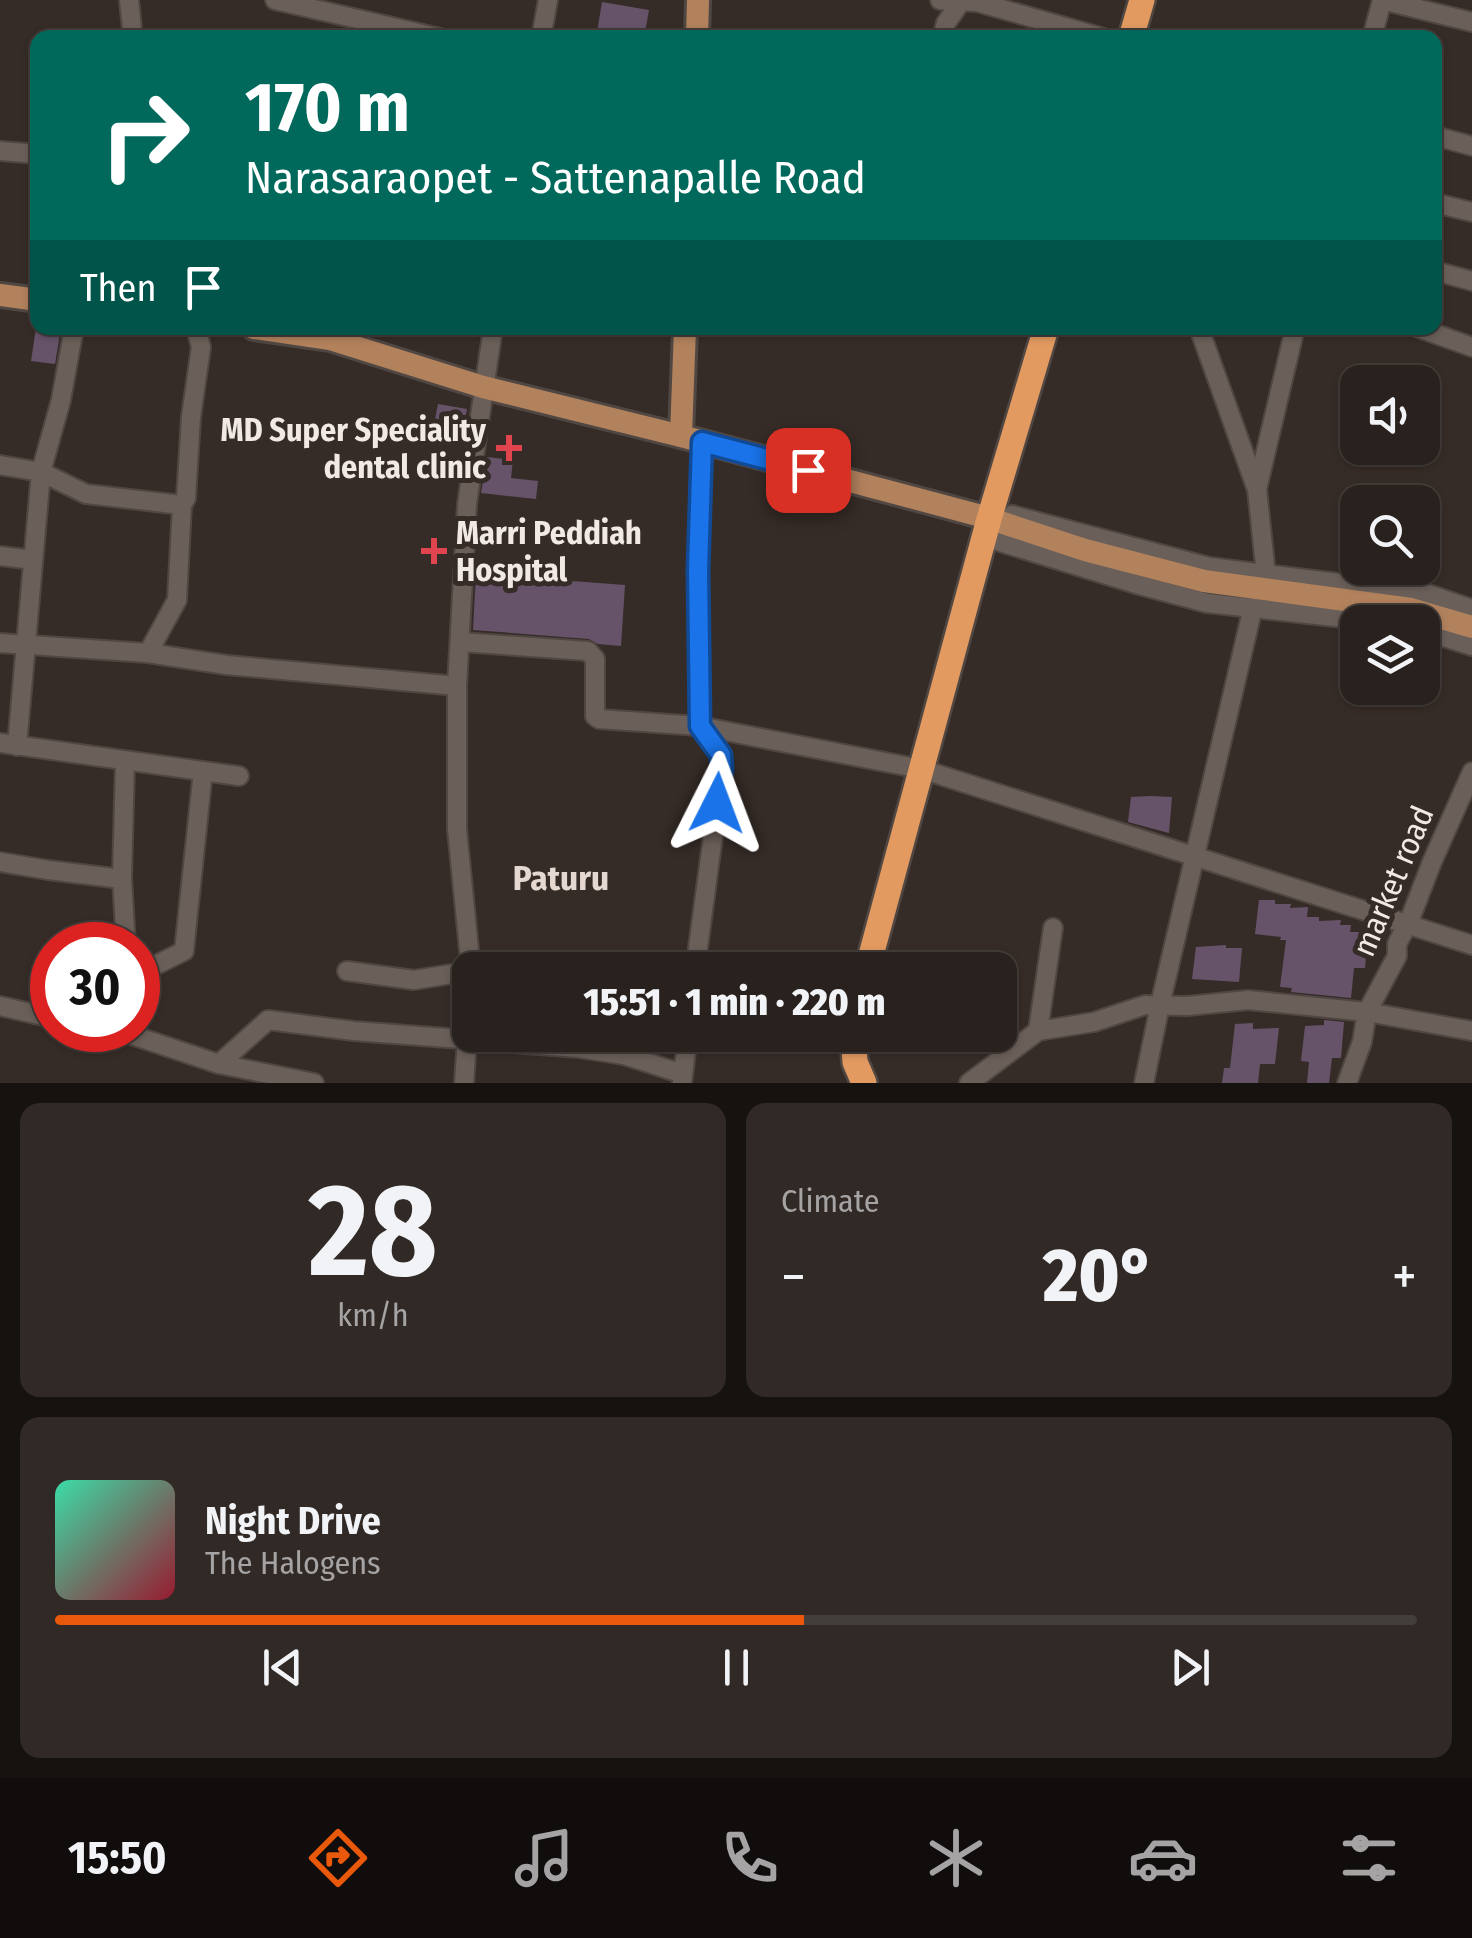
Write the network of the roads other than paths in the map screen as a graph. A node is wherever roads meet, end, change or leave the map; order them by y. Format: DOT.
graph roads {
  1 [pos="129,0"];
  2 [pos="276,0"];
  3 [pos="548,0"];
  4 [pos="698,0"];
  5 [pos="1142,0"];
  6 [pos="1382,0"];
  7 [pos="954,1"];
  8 [pos="1472,22"];
  9 [pos="132,30"];
  10 [pos="405,30"];
  11 [pos="542,30"];
  12 [pos="696,30"];
  13 [pos="944,30"];
  14 [pos="1076,30"];
  15 [pos="1133,30"];
  16 [pos="1374,30"];
  17 [pos="1442,138"];
  18 [pos="1472,146"];
  19 [pos="0,150"];
  20 [pos="30,153"];
  21 [pos="1442,205"];
  22 [pos="1472,212"];
  23 [pos="1442,273"];
  24 [pos="1472,280"];
  25 [pos="0,295"];
  26 [pos="30,299"];
  27 [pos="73,335"];
  28 [pos="198,335"];
  29 [pos="302,335"];
  30 [pos="492,335"];
  31 [pos="685,335"];
  32 [pos="1044,335"];
  33 [pos="1202,335"];
  34 [pos="1293,335"];
  35 [pos="1438,335"];
  36 [pos="1472,348"];
  37 [pos="483,387"];
  38 [pos="691,439"];
  39 [pos="0,465"];
  40 [pos="41,472"];
  41 [pos="1257,489"];
  42 [pos="182,505"];
  43 [pos="989,522"];
  44 [pos="0,556"];
  45 [pos="34,560"];
  46 [pos="1266,575"];
  47 [pos="1253,607"];
  48 [pos="1472,608"];
  49 [pos="1340,617"];
  50 [pos="1472,627"];
  51 [pos="1440,636"];
  52 [pos="0,642"];
  53 [pos="460,642"];
  54 [pos="26,645"];
  55 [pos="1472,646"];
  56 [pos="148,652"];
  57 [pos="458,686"];
  58 [pos="700,726"];
  59 [pos="8,745"];
  60 [pos="124,761"];
  61 [pos="922,769"];
  62 [pos="203,771"];
  63 [pos="1472,772"];
  64 [pos="239,776"];
  65 [pos="1194,856"];
  66 [pos="0,862"];
  67 [pos="122,878"];
  68 [pos="125,922"];
  69 [pos="1406,924"];
  70 [pos="1053,928"];
  71 [pos="1472,945"];
  72 [pos="468,952"];
  73 [pos="698,952"];
  74 [pos="872,952"];
  75 [pos="160,963"];
  76 [pos="347,970"];
  77 [pos="452,973"];
  78 [pos="1160,1005"];
  79 [pos="0,1006"];
  80 [pos="1367,1012"];
  81 [pos="30,1013"];
  82 [pos="1038,1031"];
  83 [pos="1472,1031"];
  84 [pos="452,1037"];
  85 [pos="160,1043"];
  86 [pos="467,1052"];
  87 [pos="606,1052"];
  88 [pos="686,1052"];
  89 [pos="854,1052"];
  90 [pos="216,1063"];
  91 [pos="683,1079"];
  92 [pos="209,1083"];
  93 [pos="314,1083"];
  94 [pos="464,1083"];
  95 [pos="864,1083"];
  96 [pos="969,1083"];
  97 [pos="1144,1083"];
  98 [pos="1347,1083"];
  1 -- 9 [label="street"];
  2 -- 10 [label="street"];
  3 -- 11 [label="street"];
  4 -- 12 [label="main road"];
  5 -- 15 [label="highway"];
  6 -- 8 [label="street"];
  6 -- 16 [label="street"];
  7 -- 13 [label="street"];
  7 -- 14 [label="street"];
  17 -- 18 [label="street"];
  19 -- 20 [label="street"];
  21 -- 22 [label="street"];
  23 -- 24 [label="street"];
  25 -- 26 [label="main road"];
  27 -- 40 [label="street"];
  28 -- 42 [label="street"];
  29 -- 37 [label="main road"];
  30 -- 37 [label="street"];
  31 -- 38 [label="main road"];
  32 -- 43 [label="highway"];
  33 -- 41 [label="street"];
  34 -- 41 [label="street"];
  35 -- 36 [label="street"];
  37 -- 38 [label="main road"];
  37 -- 53 [label="street"];
  38 -- 43 [label="main road"];
  38 -- 58 [label="street"];
  39 -- 40 [label="street"];
  40 -- 42 [label="street"];
  40 -- 45 [label="street"];
  41 -- 46 [label="street"];
  42 -- 56 [label="street"];
  43 -- 46 [label="street"];
  43 -- 47 [label="street"];
  43 -- 50 [label="main road"];
  43 -- 61 [label="highway"];
  44 -- 45 [label="street"];
  45 -- 54 [label="street"];
  46 -- 48 [label="street"];
  47 -- 49 [label="street"];
  47 -- 65 [label="street"];
  51 -- 55 [label="street"];
  52 -- 54 [label="street"];
  53 -- 57 [label="street"];
  53 -- 58 [label="street"];
  54 -- 56 [label="street"];
  54 -- 59 [label="street"];
  56 -- 57 [label="street"];
  57 -- 72 [label="street"];
  58 -- 61 [label="street"];
  58 -- 73 [label="street"];
  59 -- 60 [label="street"];
  60 -- 62 [label="street"];
  60 -- 67 [label="street"];
  61 -- 65 [label="street"];
  61 -- 74 [label="highway"];
  62 -- 64 [label="street"];
  62 -- 75 [label="street"];
  63 -- 69 [label="street, market road"];
  65 -- 69 [label="street"];
  65 -- 78 [label="street"];
  66 -- 67 [label="street"];
  67 -- 68 [label="street"];
  69 -- 71 [label="street"];
  69 -- 80 [label="street, market road"];
  70 -- 82 [label="street"];
  76 -- 77 [label="street"];
  78 -- 80 [label="street"];
  78 -- 82 [label="street"];
  78 -- 97 [label="street"];
  79 -- 81 [label="street"];
  80 -- 83 [label="street"];
  80 -- 98 [label="street, market road"];
  82 -- 96 [label="street"];
  84 -- 90 [label="street"];
  85 -- 90 [label="street"];
  86 -- 94 [label="street"];
  87 -- 91 [label="street"];
  88 -- 91 [label="street"];
  89 -- 95 [label="highway"];
  90 -- 92 [label="street"];
  90 -- 93 [label="street"];
}
